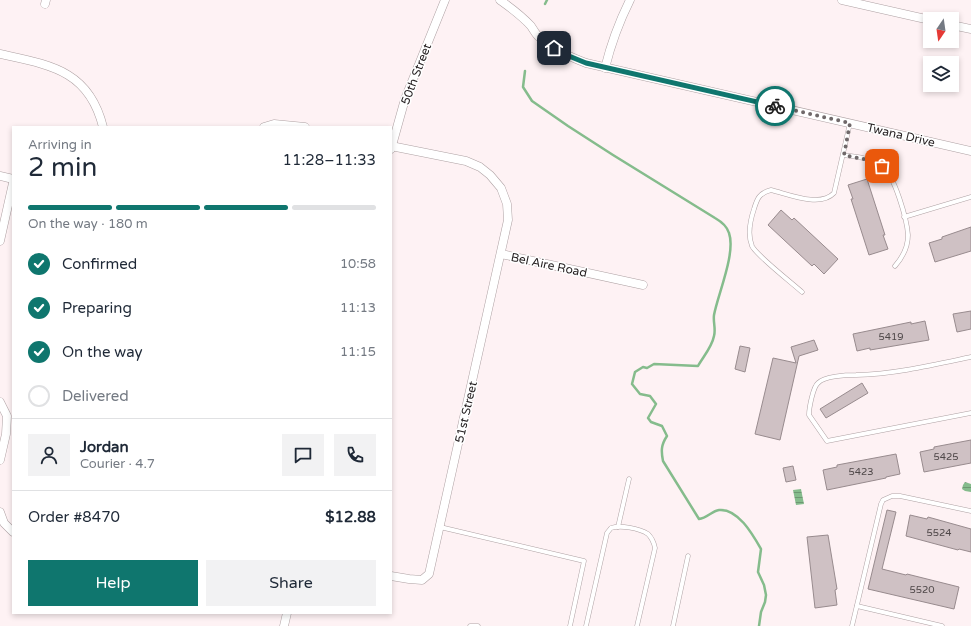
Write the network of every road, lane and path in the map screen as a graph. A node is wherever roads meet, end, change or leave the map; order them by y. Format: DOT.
graph roads {
  1 [pos="445,0"];
  2 [pos="500,0"];
  3 [pos="630,0"];
  4 [pos="842,0"];
  5 [pos="923,18"];
  6 [pos="959,26"];
  7 [pos="971,29"];
  8 [pos="0,54"];
  9 [pos="605,68"];
  10 [pos="850,123"];
  11 [pos="103,126"];
  12 [pos="267,126"];
  13 [pos="295,126"];
  14 [pos="392,144"];
  15 [pos="392,147"];
  16 [pos="971,151"];
  17 [pos="844,155"];
  18 [pos="0,176"];
  19 [pos="12,179"];
  20 [pos="12,187"];
  21 [pos="971,197"];
  22 [pos="904,217"];
  23 [pos="0,241"];
  24 [pos="500,254"];
  25 [pos="895,266"];
  26 [pos="643,285"];
  27 [pos="802,292"];
  28 [pos="971,357"];
  29 [pos="0,402"];
  30 [pos="971,413"];
  31 [pos="0,460"];
  32 [pos="629,479"];
  33 [pos="0,512"];
  34 [pos="971,512"];
  35 [pos="618,527"];
  36 [pos="440,528"];
  37 [pos="12,531"];
  38 [pos="688,556"];
  39 [pos="392,576"];
  40 [pos="857,606"];
  41 [pos="287,614"];
  42 [pos="284,626"];
  43 [pos="470,626"];
  44 [pos="478,626"];
  45 [pos="570,626"];
  46 [pos="586,626"];
  47 [pos="637,626"];
  48 [pos="673,626"];
  49 [pos="852,626"];
  50 [pos="942,626"];
  1 -- 14 [label="street, 50th Street"];
  2 -- 9 [label="street, Twana Drive"];
  3 -- 9 [label="street"];
  4 -- 5 [label="street"];
  6 -- 7 [label="street"];
  8 -- 11 [label="street"];
  9 -- 10 [label="street, Twana Drive"];
  10 -- 16 [label="street, Twana Drive"];
  10 -- 17 [label="lane"];
  12 -- 13 [label="street"];
  15 -- 24 [label="street, Bel Aire Road"];
  17 -- 22 [label="lane"];
  17 -- 27 [label="lane"];
  18 -- 19 [label="street"];
  20 -- 23 [label="street"];
  21 -- 22 [label="lane"];
  22 -- 25 [label="lane"];
  24 -- 26 [label="street, Bel Aire Road"];
  24 -- 36 [label="street, 51st Street"];
  28 -- 30 [label="lane"];
  29 -- 31 [label="street"];
  32 -- 35 [label="lane"];
  33 -- 37 [label="street"];
  34 -- 40 [label="lane"];
  35 -- 46 [label="lane"];
  35 -- 47 [label="lane"];
  36 -- 39 [label="street, 51st Street"];
  36 -- 45 [label="lane"];
  38 -- 48 [label="lane"];
  40 -- 49 [label="lane"];
  40 -- 50 [label="lane"];
  41 -- 42 [label="street"];
  43 -- 44 [label="lane"];
}
